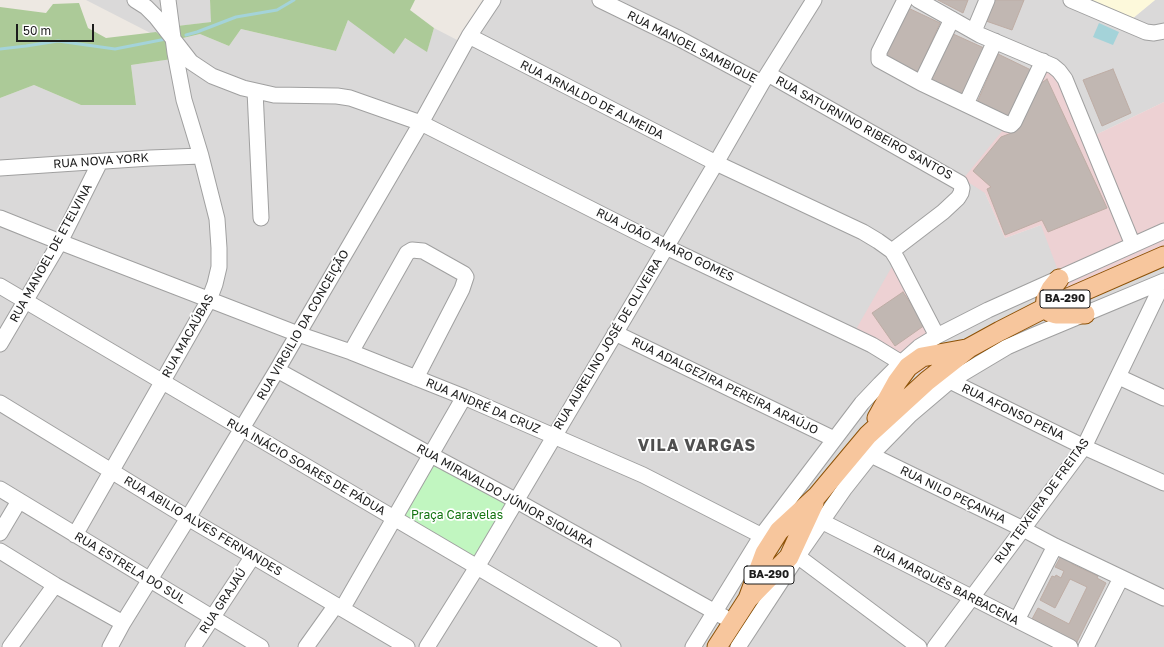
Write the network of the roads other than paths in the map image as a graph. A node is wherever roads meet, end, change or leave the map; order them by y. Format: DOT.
graph roads {
  1 [pos="153,0"];
  2 [pos="168,0"];
  3 [pos="493,0"];
  4 [pos="600,0"];
  5 [pos="814,0"];
  6 [pos="905,0"];
  7 [pos="918,0"];
  8 [pos="988,0"];
  9 [pos="137,1"];
  10 [pos="1077,1"];
  11 [pos="952,19"];
  12 [pos="974,31"];
  13 [pos="1164,31"];
  14 [pos="469,36"];
  15 [pos="174,40"];
  16 [pos="995,41"];
  17 [pos="1043,61"];
  18 [pos="765,78"];
  19 [pos="921,83"];
  20 [pos="255,91"];
  21 [pos="966,104"];
  22 [pos="421,123"];
  23 [pos="201,156"];
  24 [pos="100,162"];
  25 [pos="716,163"];
  26 [pos="0,168"];
  27 [pos="0,218"];
  28 [pos="261,218"];
  29 [pos="1164,231"];
  30 [pos="60,242"];
  31 [pos="1133,245"];
  32 [pos="666,247"];
  33 [pos="892,251"];
  34 [pos="1164,256"];
  35 [pos="1059,279"];
  36 [pos="1164,281"];
  37 [pos="0,286"];
  38 [pos="209,300"];
  39 [pos="25,302"];
  40 [pos="1045,308"];
  41 [pos="1085,314"];
  42 [pos="615,333"];
  43 [pos="298,334"];
  44 [pos="937,336"];
  45 [pos="0,344"];
  46 [pos="969,348"];
  47 [pos="351,352"];
  48 [pos="277,370"];
  49 [pos="907,373"];
  50 [pos="943,377"];
  51 [pos="1119,377"];
  52 [pos="416,378"];
  53 [pos="162,382"];
  54 [pos="464,397"];
  55 [pos="1164,398"];
  56 [pos="0,403"];
  57 [pos="242,429"];
  58 [pos="554,436"];
  59 [pos="834,439"];
  60 [pos="1084,447"];
  61 [pos="431,455"];
  62 [pos="871,455"];
  63 [pos="111,471"];
  64 [pos="1164,482"];
  65 [pos="0,489"];
  66 [pos="817,496"];
  67 [pos="515,500"];
  68 [pos="19,501"];
  69 [pos="188,518"];
  70 [pos="394,519"];
  71 [pos="823,522"];
  72 [pos="1023,529"];
  73 [pos="0,533"];
  74 [pos="76,535"];
  75 [pos="770,539"];
  76 [pos="1055,546"];
  77 [pos="0,551"];
  78 [pos="792,553"];
  79 [pos="253,556"];
  80 [pos="477,566"];
  81 [pos="1121,578"];
  82 [pos="149,580"];
  83 [pos="54,585"];
  84 [pos="972,598"];
  85 [pos="1164,598"];
  86 [pos="748,599"];
  87 [pos="339,607"];
  88 [pos="715,612"];
  89 [pos="212,618"];
  90 [pos="1016,620"];
  91 [pos="733,622"];
  92 [pos="123,623"];
  93 [pos="10,647"];
  94 [pos="110,647"];
  95 [pos="193,647"];
  96 [pos="261,647"];
  97 [pos="306,647"];
  98 [pos="407,647"];
  99 [pos="427,647"];
  100 [pos="613,647"];
  101 [pos="693,647"];
  102 [pos="717,647"];
  103 [pos="738,647"];
  104 [pos="919,647"];
  105 [pos="935,647"];
  106 [pos="1070,647"];
  107 [pos="1086,647"];
  1 -- 9 [label="street"];
  2 -- 15 [label="street, RUA MACAÚBAS"];
  3 -- 14 [label="street, RUA VIRGILIO DA CONCEIÇÃO"];
  4 -- 18 [label="street, RUA MANOEL SAMBIQUE"];
  5 -- 18 [label="street, RUA AURELINO JOSÉ DE OLIVEIRA"];
  6 -- 19 [label="street"];
  7 -- 11 [label="street"];
  8 -- 12 [label="street"];
  9 -- 15 [label="street, RUA JOÃO AMARO GOMES"];
  10 -- 13 [label="street"];
  11 -- 12 [label="street"];
  11 -- 19 [label="street"];
  12 -- 16 [label="street"];
  14 -- 22 [label="street, RUA VIRGILIO DA CONCEIÇÃO"];
  14 -- 25 [label="street, RUA ARNALDO DE ALMEIDA"];
  15 -- 20 [label="street, RUA JOÃO AMARO GOMES"];
  15 -- 23 [label="street, RUA MACAÚBAS"];
  16 -- 17 [label="street"];
  16 -- 21 [label="street"];
  17 -- 21 [label="street"];
  17 -- 31 [label="street"];
  18 -- 25 [label="street, RUA AURELINO JOSÉ DE OLIVEIRA"];
  18 -- 33 [label="street, RUA SATURNINO RIBEIRO SANTOS"];
  19 -- 21 [label="street"];
  20 -- 22 [label="street, RUA JOÃO AMARO GOMES"];
  20 -- 28 [label="street"];
  22 -- 32 [label="street, RUA JOÃO AMARO GOMES"];
  22 -- 43 [label="street, RUA VIRGILIO DA CONCEIÇÃO"];
  23 -- 24 [label="street, RUA NOVA YORK"];
  23 -- 38 [label="street, RUA MACAÚBAS"];
  24 -- 26 [label="street, RUA NOVA YORK"];
  24 -- 30 [label="street, RUA MANOEL DE ETELVINA"];
  25 -- 32 [label="street, RUA AURELINO JOSÉ DE OLIVEIRA"];
  25 -- 33 [label="street, RUA ARNALDO DE ALMEIDA"];
  27 -- 30 [label="street, RUA ANDRÉ DA CRUZ"];
  29 -- 31 [label="street"];
  30 -- 38 [label="street, RUA ANDRÉ DA CRUZ"];
  30 -- 39 [label="street, RUA MANOEL DE ETELVINA"];
  31 -- 35 [label="street"];
  32 -- 42 [label="street, RUA AURELINO JOSÉ DE OLIVEIRA"];
  32 -- 49 [label="street, RUA JOÃO AMARO GOMES"];
  33 -- 44 [label="street"];
  34 -- 40 [label="main road, BA-290"];
  35 -- 40 [label="main road"];
  35 -- 44 [label="street"];
  36 -- 41 [label="street"];
  36 -- 51 [label="street, RUA TEIXEIRA DE FREITAS"];
  37 -- 39 [label="street, RUA INÁCIO SOARES DE PÁDUA"];
  38 -- 43 [label="street, RUA ANDRÉ DA CRUZ"];
  38 -- 53 [label="street, RUA MACAÚBAS"];
  39 -- 45 [label="street, RUA MANOEL DE ETELVINA"];
  39 -- 53 [label="street, RUA INÁCIO SOARES DE PÁDUA"];
  40 -- 41 [label="main road"];
  40 -- 46 [label="main road, BA-290"];
  41 -- 50 [label="street"];
  42 -- 58 [label="street, RUA AURELINO JOSÉ DE OLIVEIRA"];
  42 -- 59 [label="street, RUA ADALGEZIRA PEREIRA ARAÚJO"];
  43 -- 47 [label="street, RUA ANDRÉ DA CRUZ"];
  43 -- 48 [label="street, RUA VIRGILIO DA CONCEIÇÃO"];
  44 -- 49 [label="street"];
  46 -- 49 [label="main road"];
  46 -- 50 [label="main road, BA-290"];
  47 -- 52 [label="street, RUA ANDRÉ DA CRUZ"];
  47 -- 52 [label="street"];
  48 -- 57 [label="street, RUA VIRGILIO DA CONCEIÇÃO"];
  48 -- 61 [label="street, RUA MIRAVALDO JÚNIOR SIQUARA"];
  49 -- 50 [label="main road, BA-290"];
  49 -- 50 [label="main road"];
  49 -- 59 [label="street"];
  49 -- 66 [label="main road, BA-290"];
  50 -- 60 [label="street, RUA AFONSO PENA"];
  50 -- 62 [label="street"];
  51 -- 55 [label="street"];
  51 -- 60 [label="street, RUA TEIXEIRA DE FREITAS"];
  52 -- 54 [label="street, RUA ANDRÉ DA CRUZ"];
  53 -- 57 [label="street, RUA INÁCIO SOARES DE PÁDUA"];
  53 -- 63 [label="street, RUA MACAÚBAS"];
  54 -- 58 [label="street, RUA ANDRÉ DA CRUZ"];
  54 -- 61 [label="street"];
  56 -- 63 [label="street, RUA ABILIO ALVES FERNANDES"];
  57 -- 69 [label="street, RUA VIRGILIO DA CONCEIÇÃO"];
  57 -- 70 [label="street, RUA INÁCIO SOARES DE PÁDUA"];
  58 -- 67 [label="street, RUA AURELINO JOSÉ DE OLIVEIRA"];
  58 -- 75 [label="street, RUA ANDRÉ DA CRUZ"];
  59 -- 75 [label="street"];
  60 -- 64 [label="street, RUA AFONSO PENA"];
  60 -- 72 [label="street, RUA TEIXEIRA DE FREITAS"];
  61 -- 67 [label="street, RUA MIRAVALDO JÚNIOR SIQUARA"];
  61 -- 70 [label="street"];
  62 -- 71 [label="street"];
  62 -- 72 [label="street, RUA NILO PEÇANHA"];
  63 -- 69 [label="street, RUA ABILIO ALVES FERNANDES"];
  63 -- 74 [label="street, RUA MACAÚBAS"];
  65 -- 68 [label="street, RUA ESTRELA DO SUL"];
  66 -- 75 [label="main road, BA-290"];
  66 -- 78 [label="main road, BA-290"];
  67 -- 80 [label="street, RUA AURELINO JOSÉ DE OLIVEIRA"];
  67 -- 88 [label="street, RUA MIRAVALDO JÚNIOR SIQUARA"];
  68 -- 73 [label="street"];
  68 -- 74 [label="street, RUA ESTRELA DO SUL"];
  69 -- 79 [label="street, RUA ABILIO ALVES FERNANDES"];
  69 -- 82 [label="street, RUA VIRGILIO DA CONCEIÇÃO"];
  70 -- 80 [label="street, RUA INÁCIO SOARES DE PÁDUA"];
  70 -- 87 [label="street"];
  71 -- 78 [label="street"];
  71 -- 84 [label="street, RUA MARQUÊS BARBACENA"];
  72 -- 76 [label="street, RUA NILO PEÇANHA"];
  72 -- 84 [label="street, RUA TEIXEIRA DE FREITAS"];
  74 -- 82 [label="street, RUA ESTRELA DO SUL"];
  75 -- 78 [label="main road"];
  75 -- 78 [label="main road"];
  75 -- 86 [label="main road, BA-290"];
  75 -- 88 [label="street"];
  76 -- 81 [label="street, RUA NILO PEÇANHA"];
  76 -- 90 [label="street"];
  77 -- 83 [label="street"];
  78 -- 86 [label="main road, BA-290"];
  78 -- 103 [label="street"];
  78 -- 104 [label="street"];
  79 -- 87 [label="street, RUA ABILIO ALVES FERNANDES"];
  79 -- 89 [label="street, RUA GRAJAÚ"];
  80 -- 99 [label="street, RUA AURELINO JOSÉ DE OLIVEIRA"];
  80 -- 100 [label="street, RUA INÁCIO SOARES DE PÁDUA"];
  81 -- 85 [label="street, RUA NILO PEÇANHA"];
  81 -- 107 [label="street"];
  82 -- 89 [label="street, RUA ESTRELA DO SUL"];
  82 -- 92 [label="street, RUA VIRGILIO DA CONCEIÇÃO"];
  83 -- 92 [label="street"];
  83 -- 93 [label="street"];
  84 -- 90 [label="street, RUA MARQUÊS BARBACENA"];
  84 -- 105 [label="street, RUA TEIXEIRA DE FREITAS"];
  86 -- 91 [label="main road, BA-290"];
  87 -- 97 [label="street"];
  87 -- 98 [label="street, RUA ABILIO ALVES FERNANDES"];
  88 -- 91 [label="street, RUA MIRAVALDO JÚNIOR SIQUARA"];
  88 -- 101 [label="street"];
  89 -- 95 [label="street, RUA GRAJAÚ"];
  89 -- 96 [label="street, RUA ESTRELA DO SUL"];
  90 -- 106 [label="street, RUA MARQUÊS BARBACENA"];
  91 -- 102 [label="main road, BA-290"];
  92 -- 94 [label="street, RUA VIRGILIO DA CONCEIÇÃO"];
}
